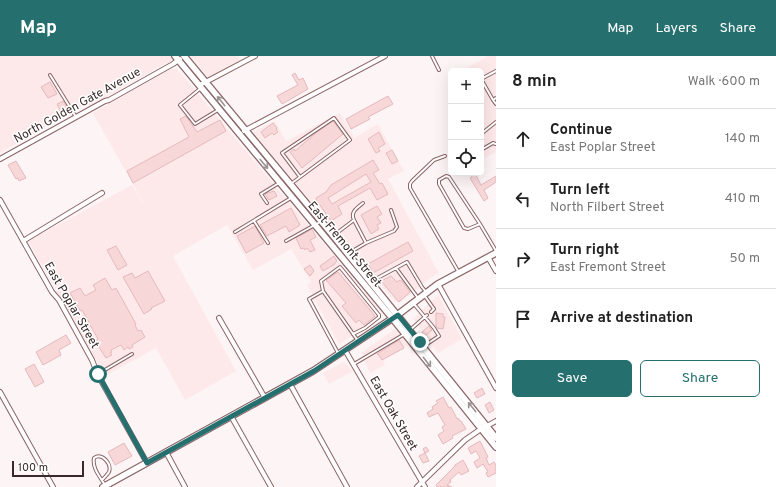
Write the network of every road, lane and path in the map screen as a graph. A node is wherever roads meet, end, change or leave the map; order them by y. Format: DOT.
graph roads {
  1 [pos="255,56"];
  2 [pos="385,56"];
  3 [pos="432,56"];
  4 [pos="180,57"];
  5 [pos="439,70"];
  6 [pos="496,70"];
  7 [pos="50,75"];
  8 [pos="206,82"];
  9 [pos="201,87"];
  10 [pos="495,99"];
  11 [pos="496,104"];
  12 [pos="219,109"];
  13 [pos="76,117"];
  14 [pos="496,122"];
  15 [pos="246,131"];
  16 [pos="484,132"];
  17 [pos="240,134"];
  18 [pos="496,144"];
  19 [pos="484,148"];
  20 [pos="445,156"];
  21 [pos="0,159"];
  22 [pos="300,177"];
  23 [pos="280,182"];
  24 [pos="291,184"];
  25 [pos="102,193"];
  26 [pos="292,198"];
  27 [pos="0,200"];
  28 [pos="267,203"];
  29 [pos="363,203"];
  30 [pos="391,210"];
  31 [pos="254,220"];
  32 [pos="354,220"];
  33 [pos="321,221"];
  34 [pos="480,224"];
  35 [pos="315,225"];
  36 [pos="235,232"];
  37 [pos="334,236"];
  38 [pos="23,241"];
  39 [pos="286,241"];
  40 [pos="268,243"];
  41 [pos="366,243"];
  42 [pos="496,252"];
  43 [pos="348,254"];
  44 [pos="488,257"];
  45 [pos="354,261"];
  46 [pos="348,265"];
  47 [pos="396,268"];
  48 [pos="496,271"];
  49 [pos="459,273"];
  50 [pos="371,282"];
  51 [pos="438,284"];
  52 [pos="323,291"];
  53 [pos="423,295"];
  54 [pos="381,300"];
  55 [pos="413,303"];
  56 [pos="373,307"];
  57 [pos="431,312"];
  58 [pos="426,316"];
  59 [pos="395,317"];
  60 [pos="219,318"];
  61 [pos="407,332"];
  62 [pos="353,334"];
  63 [pos="358,342"];
  64 [pos="423,346"];
  65 [pos="345,350"];
  66 [pos="418,350"];
  67 [pos="132,354"];
  68 [pos="338,354"];
  69 [pos="354,364"];
  70 [pos="98,374"];
  71 [pos="290,384"];
  72 [pos="496,388"];
  73 [pos="0,392"];
  74 [pos="264,398"];
  75 [pos="232,416"];
  76 [pos="496,421"];
  77 [pos="484,428"];
  78 [pos="496,438"];
  79 [pos="496,447"];
  80 [pos="166,452"];
  81 [pos="147,463"];
  82 [pos="102,480"];
  83 [pos="422,482"];
  84 [pos="106,486"];
  85 [pos="53,487"];
  86 [pos="185,487"];
  87 [pos="271,487"];
  88 [pos="347,487"];
  89 [pos="417,487"];
  90 [pos="425,487"];
  1 -- 8 [label="street"];
  2 -- 15 [label="street"];
  3 -- 5 [label="lane"];
  4 -- 8 [label="main road, East Fremont Street"];
  4 -- 9 [label="main road, East Fremont Street"];
  4 -- 13 [label="street, North Golden Gate Avenue"];
  6 -- 10 [label="lane"];
  7 -- 13 [label="lane"];
  8 -- 9 [label="street"];
  15 -- 8 [label="main road, East Fremont Street, one-way"];
  9 -- 12 [label="main road, East Fremont Street"];
  9 -- 12 [label="lane"];
  10 -- 11 [label="lane"];
  12 -- 17 [label="main road, East Fremont Street"];
  13 -- 21 [label="street, North Golden Gate Avenue"];
  14 -- 16 [label="lane"];
  15 -- 17 [label="street"];
  15 -- 24 [label="main road, East Fremont Street"];
  17 -- 23 [label="main road, East Fremont Street, one-way"];
  18 -- 19 [label="lane"];
  20 -- 49 [label="lane"];
  22 -- 22 [label="lane"];
  22 -- 24 [label="lane"];
  23 -- 26 [label="main road, East Fremont Street"];
  23 -- 28 [label="lane"];
  24 -- 33 [label="main road, East Fremont Street"];
  25 -- 38 [label="street"];
  26 -- 31 [label="lane"];
  26 -- 35 [label="main road, East Fremont Street"];
  27 -- 38 [label="street, East Poplar Street"];
  29 -- 32 [label="lane"];
  30 -- 41 [label="lane"];
  31 -- 36 [label="lane"];
  31 -- 40 [label="lane"];
  32 -- 37 [label="lane"];
  32 -- 41 [label="lane"];
  33 -- 35 [label="lane"];
  33 -- 37 [label="main road, East Fremont Street"];
  34 -- 34 [label="lane"];
  34 -- 42 [label="lane"];
  35 -- 39 [label="lane"];
  35 -- 46 [label="main road, East Fremont Street"];
  37 -- 43 [label="main road, East Fremont Street"];
  38 -- 70 [label="street, East Poplar Street"];
  41 -- 43 [label="lane"];
  42 -- 44 [label="main road"];
  43 -- 45 [label="main road, East Fremont Street"];
  44 -- 48 [label="street"];
  44 -- 49 [label="main road"];
  45 -- 46 [label="lane"];
  45 -- 50 [label="main road, East Fremont Street"];
  46 -- 54 [label="main road, East Fremont Street"];
  47 -- 50 [label="lane"];
  47 -- 53 [label="lane"];
  47 -- 53 [label="lane"];
  49 -- 51 [label="main road"];
  50 -- 54 [label="main road, East Fremont Street"];
  51 -- 53 [label="main road"];
  51 -- 72 [label="street"];
  52 -- 56 [label="lane"];
  52 -- 62 [label="lane"];
  52 -- 68 [label="lane"];
  53 -- 55 [label="main road"];
  53 -- 57 [label="lane"];
  54 -- 56 [label="lane"];
  54 -- 59 [label="main road, East Fremont Street"];
  55 -- 58 [label="lane"];
  55 -- 59 [label="main road"];
  56 -- 62 [label="lane"];
  58 -- 61 [label="lane"];
  58 -- 64 [label="lane"];
  59 -- 61 [label="main road, East Fremont Street"];
  59 -- 63 [label="main road"];
  60 -- 74 [label="street"];
  61 -- 64 [label="main road, East Fremont Street"];
  61 -- 66 [label="main road, East Fremont Street"];
  61 -- 69 [label="lane"];
  62 -- 63 [label="lane"];
  63 -- 65 [label="main road"];
  64 -- 66 [label="lane"];
  77 -- 64 [label="main road, East Fremont Street, one-way"];
  65 -- 68 [label="main road"];
  65 -- 69 [label="street, East Oak Street"];
  66 -- 77 [label="main road, East Fremont Street, one-way"];
  67 -- 70 [label="lane"];
  68 -- 71 [label="main road"];
  69 -- 83 [label="street, East Oak Street"];
  70 -- 81 [label="street, East Poplar Street"];
  71 -- 74 [label="main road"];
  71 -- 88 [label="street"];
  73 -- 85 [label="street"];
  74 -- 75 [label="main road"];
  75 -- 80 [label="main road"];
  75 -- 87 [label="street"];
  76 -- 77 [label="street"];
  77 -- 78 [label="main road, East Fremont Street"];
  77 -- 79 [label="main road, East Fremont Street"];
  77 -- 83 [label="street"];
  80 -- 81 [label="main road"];
  80 -- 86 [label="street"];
  81 -- 84 [label="main road"];
  82 -- 82 [label="lane"];
  82 -- 84 [label="lane"];
  83 -- 89 [label="street"];
  83 -- 90 [label="street, East Oak Street"];
}
